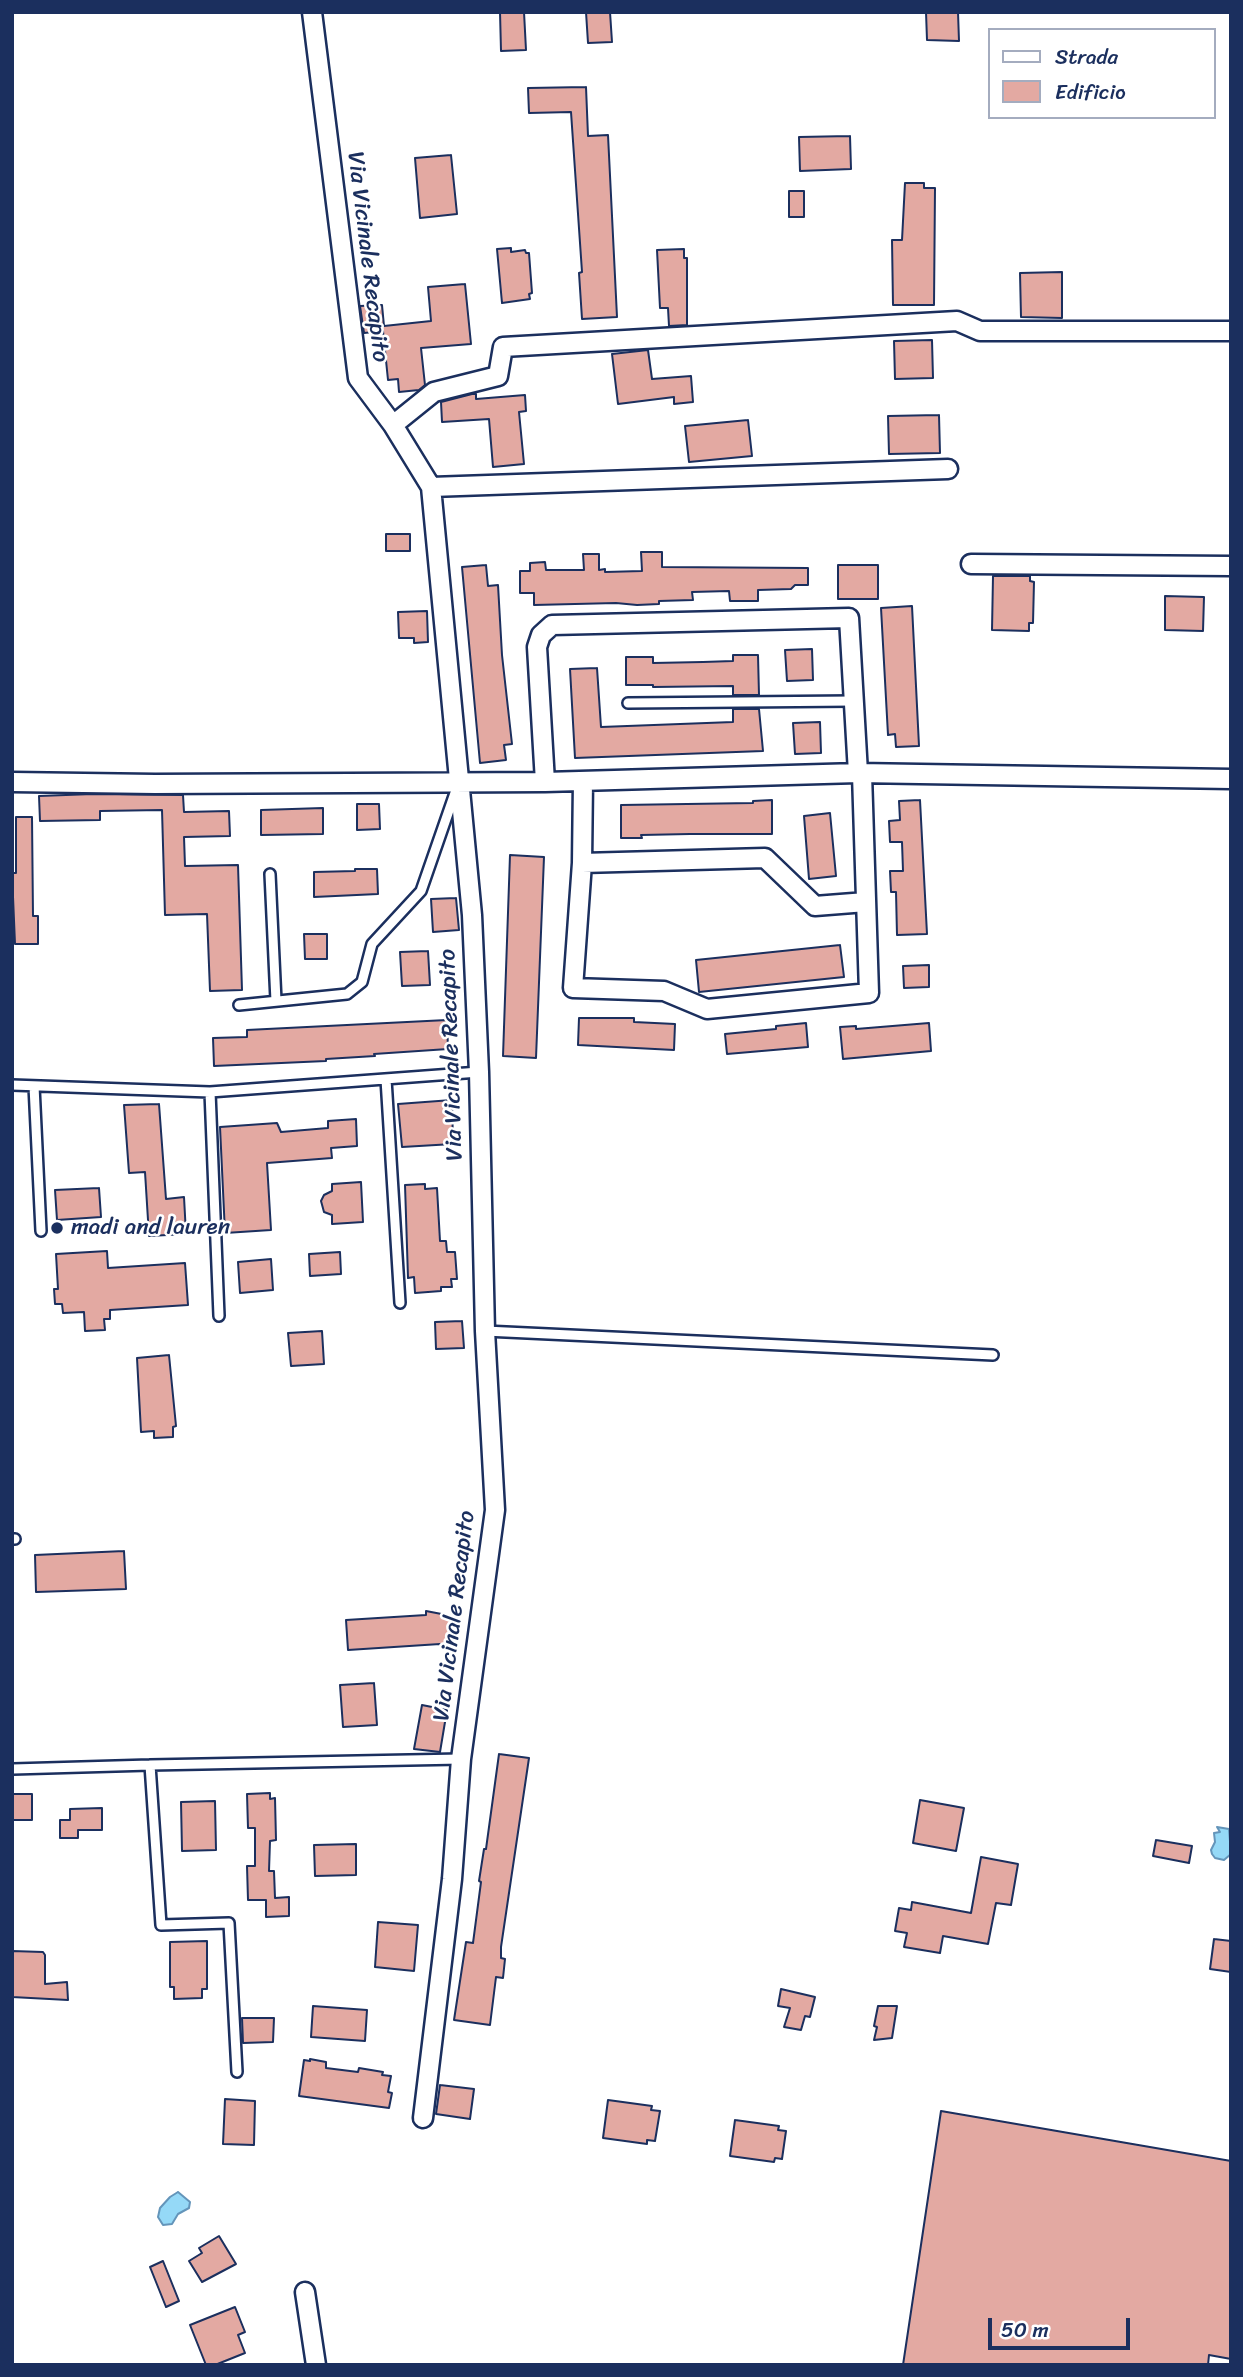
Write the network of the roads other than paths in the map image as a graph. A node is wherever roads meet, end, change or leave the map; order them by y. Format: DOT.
graph roads {
  1 [pos="312,12"];
  2 [pos="1231,331"];
  3 [pos="393,425"];
  4 [pos="948,469"];
  5 [pos="431,487"];
  6 [pos="971,565"];
  7 [pos="1231,566"];
  8 [pos="853,701"];
  9 [pos="628,703"];
  10 [pos="860,773"];
  11 [pos="1231,779"];
  12 [pos="583,781"];
  13 [pos="12,782"];
  14 [pos="459,782"];
  15 [pos="545,782"];
  16 [pos="582,863"];
  17 [pos="270,874"];
  18 [pos="866,902"];
  19 [pos="276,1001"];
  20 [pos="239,1005"];
  21 [pos="479,1072"];
  22 [pos="386,1079"];
  23 [pos="12,1085"];
  24 [pos="34,1086"];
  25 [pos="210,1092"];
  26 [pos="41,1231"];
  27 [pos="400,1303"];
  28 [pos="219,1316"];
  29 [pos="485,1331"];
  30 [pos="993,1355"];
  31 [pos="461,1759"];
  32 [pos="150,1765"];
  33 [pos="13,1769"];
  34 [pos="237,2072"];
  35 [pos="423,2118"];
  36 [pos="305,2292"];
  37 [pos="316,2365"];
  1 -- 3 [label="street, Via Vicinale Recapito"];
  2 -- 3 [label="street"];
  3 -- 5 [label="street, Via Vicinale Recapito"];
  4 -- 5 [label="street"];
  5 -- 14 [label="street, Via Vicinale Recapito"];
  6 -- 7 [label="street"];
  8 -- 9 [label="lane"];
  8 -- 10 [label="street"];
  8 -- 15 [label="street"];
  10 -- 11 [label="street"];
  10 -- 12 [label="street"];
  10 -- 18 [label="street"];
  12 -- 15 [label="street"];
  12 -- 16 [label="street"];
  13 -- 14 [label="street"];
  14 -- 15 [label="street"];
  14 -- 19 [label="lane"];
  14 -- 21 [label="street, Via Vicinale Recapito"];
  16 -- 18 [label="street"];
  16 -- 18 [label="street"];
  17 -- 19 [label="lane"];
  19 -- 20 [label="lane"];
  21 -- 22 [label="lane"];
  21 -- 29 [label="street, Via Vicinale Recapito"];
  22 -- 25 [label="lane"];
  22 -- 27 [label="lane"];
  23 -- 24 [label="lane"];
  24 -- 25 [label="lane"];
  24 -- 26 [label="lane"];
  25 -- 28 [label="lane"];
  29 -- 30 [label="lane"];
  29 -- 31 [label="street, Via Vicinale Recapito"];
  31 -- 32 [label="lane"];
  31 -- 35 [label="street, Via Vicinale Recapito"];
  32 -- 33 [label="lane"];
  32 -- 34 [label="lane"];
  36 -- 37 [label="street"];
}
